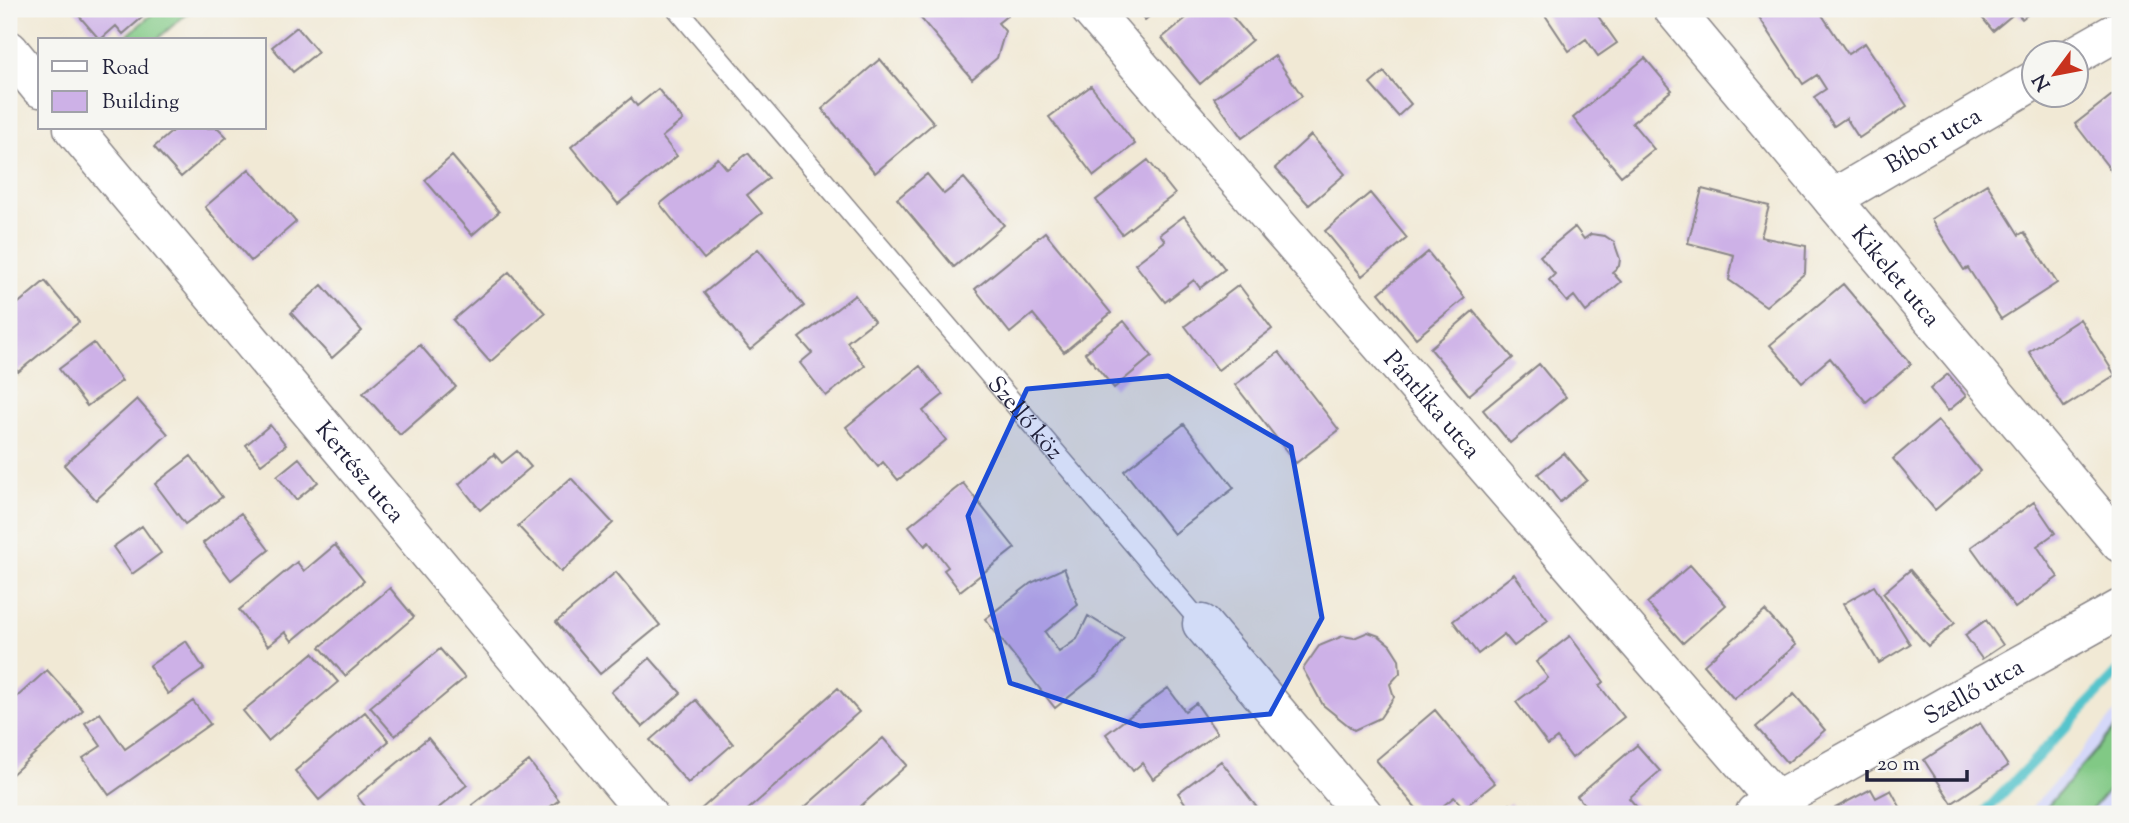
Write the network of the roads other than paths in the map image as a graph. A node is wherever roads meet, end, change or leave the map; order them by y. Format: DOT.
graph roads {
  1 [pos="1090,9"];
  2 [pos="1673,9"];
  3 [pos="682,15"];
  4 [pos="2120,30"];
  5 [pos="2090,47"];
  6 [pos="9,50"];
  7 [pos="38,86"];
  8 [pos="2021,88"];
  9 [pos="76,130"];
  10 [pos="1832,199"];
  11 [pos="2120,542"];
  12 [pos="2120,610"];
  13 [pos="1202,624"];
  14 [pos="1764,808"];
  15 [pos="647,814"];
  16 [pos="1363,814"];
  1 -- 14 [label="street, Pántlika utca"];
  2 -- 10 [label="street, Kikelet utca"];
  3 -- 13 [label="lane, Szellő köz"];
  4 -- 5 [label="street"];
  6 -- 7 [label="street"];
  8 -- 10 [label="street, Bíbor utca"];
  9 -- 15 [label="street, Kertész utca"];
  10 -- 11 [label="street, Kikelet utca"];
  12 -- 14 [label="street, Szellő utca"];
  13 -- 16 [label="street, Szellő köz"];
}
